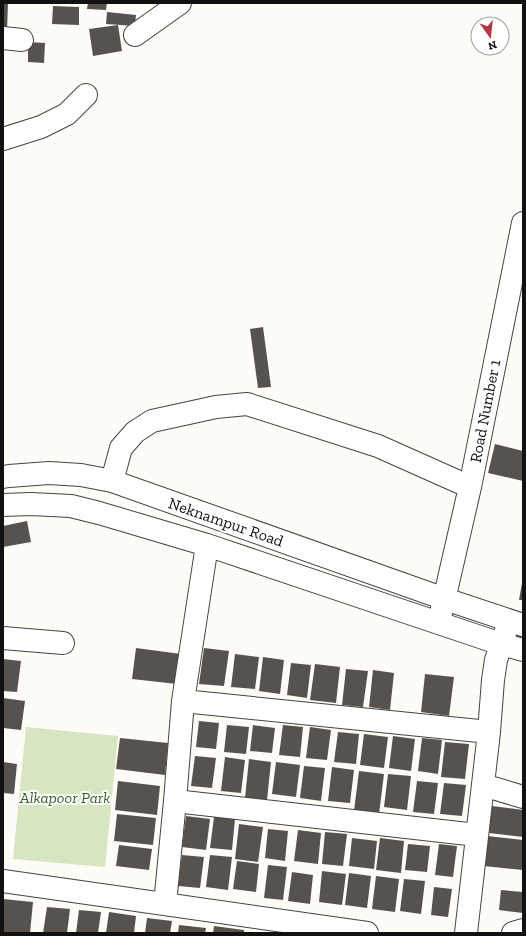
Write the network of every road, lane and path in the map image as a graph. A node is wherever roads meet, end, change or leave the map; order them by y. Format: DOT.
graph roads {
  1 [pos="180,3"];
  2 [pos="135,35"];
  3 [pos="86,95"];
  4 [pos="3,139"];
  5 [pos="523,223"];
  6 [pos="515,299"];
  7 [pos="3,477"];
  8 [pos="112,481"];
  9 [pos="470,486"];
  10 [pos="3,505"];
  11 [pos="207,545"];
  12 [pos="445,598"];
  13 [pos="438,623"];
  14 [pos="516,623"];
  15 [pos="3,638"];
  16 [pos="63,643"];
  17 [pos="501,644"];
  18 [pos="523,650"];
  19 [pos="183,701"];
  20 [pos="489,732"];
  21 [pos="483,785"];
  22 [pos="523,797"];
  23 [pos="175,801"];
  24 [pos="477,835"];
  25 [pos="3,881"];
  26 [pos="165,904"];
  27 [pos="260,925"];
  28 [pos="523,930"];
  29 [pos="367,933"];
  30 [pos="466,933"];
  31 [pos="513,933"];
  1 -- 2 [label="street"];
  3 -- 4 [label="street"];
  5 -- 6 [label="street, Road Number 1"];
  6 -- 9 [label="street, Road Number 1"];
  7 -- 8 [label="street, Neknampur Road"];
  8 -- 9 [label="street"];
  8 -- 12 [label="street, Neknampur Road"];
  9 -- 12 [label="street, Road Number 1"];
  10 -- 11 [label="street, Neknampur Road"];
  11 -- 13 [label="street, Neknampur Road"];
  11 -- 19 [label="street"];
  12 -- 13 [label="street, Road Number 1"];
  12 -- 14 [label="street"];
  13 -- 17 [label="street"];
  14 -- 17 [label="street"];
  15 -- 16 [label="street"];
  17 -- 18 [label="street"];
  17 -- 20 [label="street"];
  19 -- 20 [label="street"];
  19 -- 23 [label="street"];
  20 -- 21 [label="street"];
  21 -- 22 [label="street"];
  21 -- 24 [label="street"];
  23 -- 24 [label="street"];
  23 -- 26 [label="street"];
  24 -- 30 [label="street"];
  25 -- 26 [label="street"];
  26 -- 27 [label="street"];
  27 -- 29 [label="street"];
  28 -- 31 [label="street"];
}
